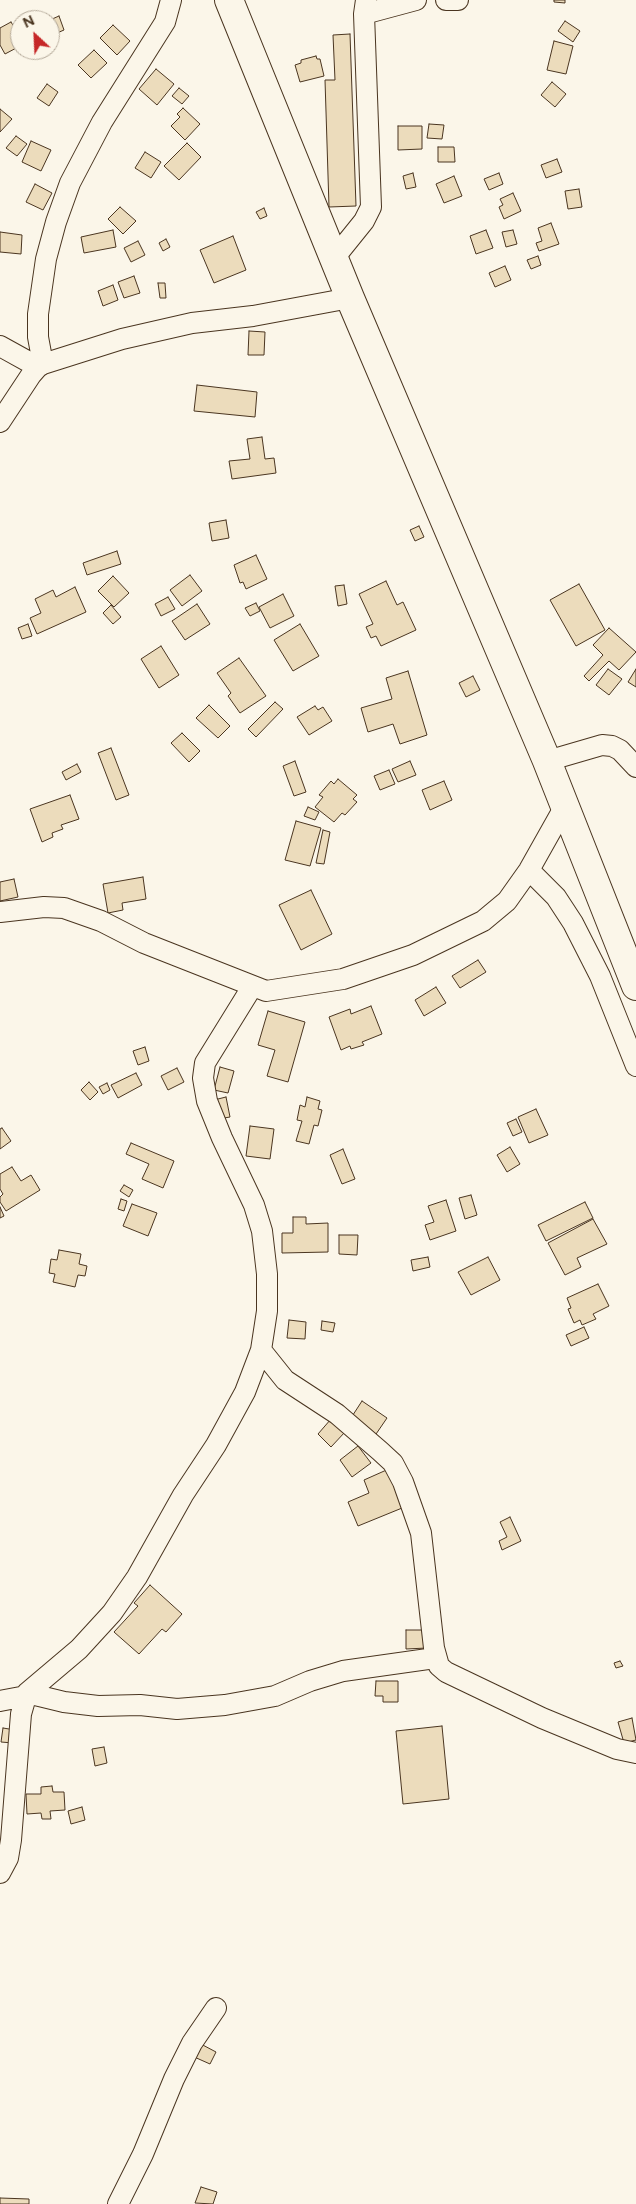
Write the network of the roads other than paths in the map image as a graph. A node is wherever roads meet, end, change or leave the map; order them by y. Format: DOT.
graph roads {
  1 [pos="171,0"];
  2 [pos="229,0"];
  3 [pos="416,0"];
  4 [pos="446,0"];
  5 [pos="458,0"];
  6 [pos="365,7"];
  7 [pos="335,257"];
  8 [pos="350,298"];
  9 [pos="0,346"];
  10 [pos="41,365"];
  11 [pos="0,422"];
  12 [pos="547,761"];
  13 [pos="636,767"];
  14 [pos="565,806"];
  15 [pos="529,870"];
  16 [pos="0,912"];
  17 [pos="636,986"];
  18 [pos="252,987"];
  19 [pos="636,1066"];
  20 [pos="261,1350"];
  21 [pos="436,1658"];
  22 [pos="27,1695"];
  23 [pos="0,1701"];
  24 [pos="636,1753"];
  25 [pos="0,1873"];
  26 [pos="216,2008"];
  27 [pos="118,2204"];
  1 -- 10 [label="street"];
  2 -- 7 [label="highway"];
  3 -- 6 [label="street"];
  4 -- 5 [label="street"];
  6 -- 7 [label="street"];
  7 -- 8 [label="highway"];
  8 -- 10 [label="street"];
  8 -- 12 [label="highway"];
  9 -- 10 [label="street"];
  10 -- 11 [label="street"];
  12 -- 13 [label="street"];
  12 -- 14 [label="highway"];
  14 -- 15 [label="street"];
  14 -- 17 [label="highway"];
  15 -- 18 [label="street"];
  15 -- 19 [label="street"];
  16 -- 18 [label="street"];
  18 -- 20 [label="street"];
  20 -- 21 [label="street"];
  20 -- 22 [label="street"];
  21 -- 22 [label="street"];
  21 -- 24 [label="street"];
  22 -- 23 [label="street"];
  22 -- 25 [label="street"];
  26 -- 27 [label="street"];
}
